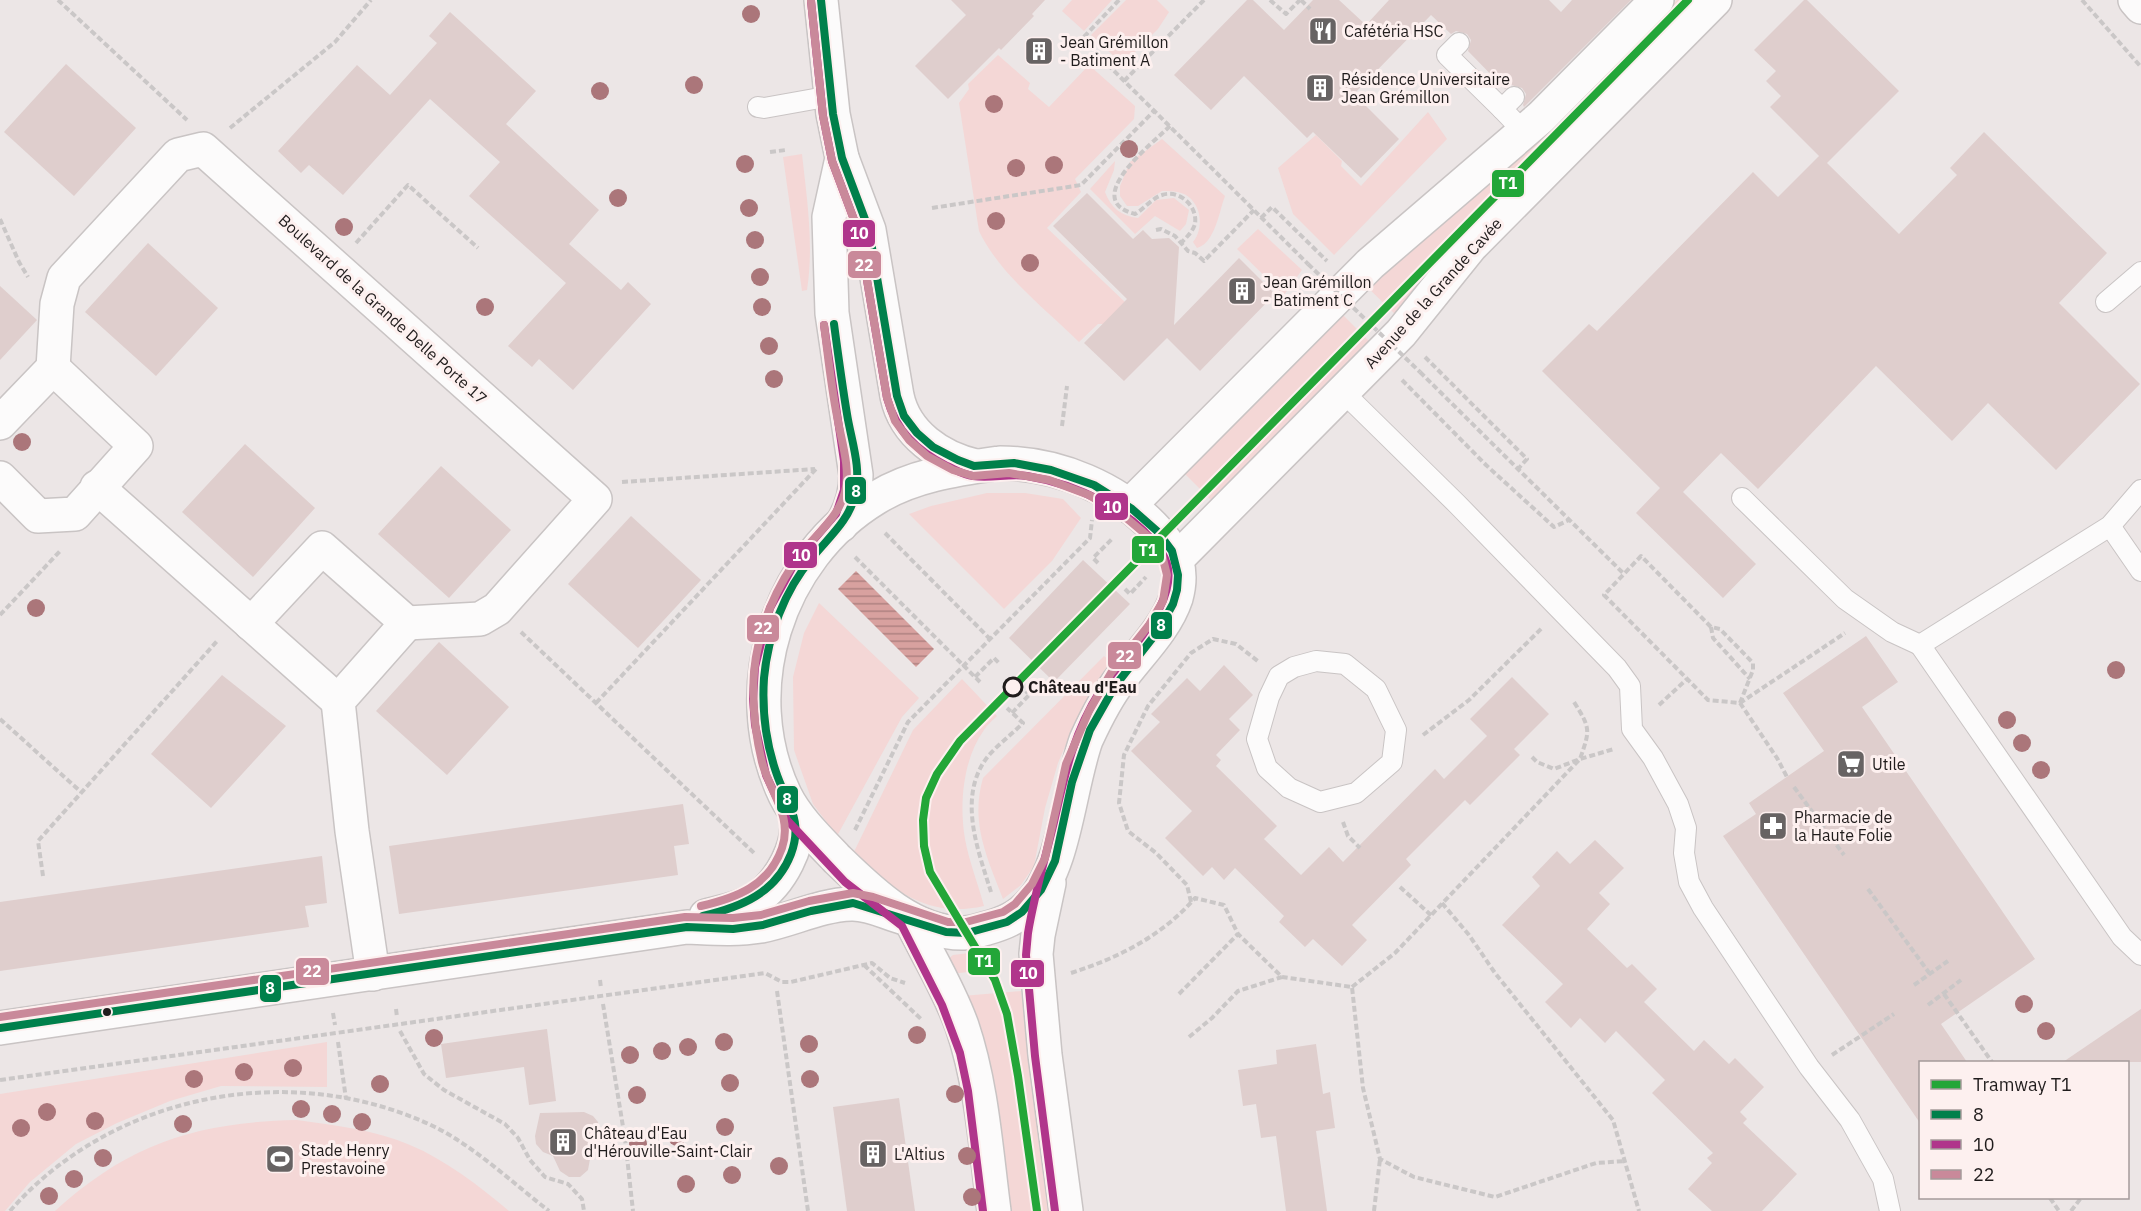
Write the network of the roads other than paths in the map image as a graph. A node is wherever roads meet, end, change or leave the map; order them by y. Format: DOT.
graph roads {
  1 [pos="820,0"];
  2 [pos="1657,0"];
  3 [pos="1714,0"];
  4 [pos="2135,0"];
  5 [pos="2141,7"];
  6 [pos="1459,43"];
  7 [pos="831,96"];
  8 [pos="758,107"];
  9 [pos="1513,113"];
  10 [pos="842,158"];
  11 [pos="2141,272"];
  12 [pos="2106,303"];
  13 [pos="53,368"];
  14 [pos="1343,392"];
  15 [pos="0,423"];
  16 [pos="976,466"];
  17 [pos="0,478"];
  18 [pos="97,488"];
  19 [pos="2141,490"];
  20 [pos="1742,498"];
  21 [pos="1129,506"];
  22 [pos="2110,526"];
  23 [pos="847,539"];
  24 [pos="1177,559"];
  25 [pos="2141,571"];
  26 [pos="246,619"];
  27 [pos="407,623"];
  28 [pos="1920,645"];
  29 [pos="338,701"];
  30 [pos="1394,745"];
  31 [pos="796,815"];
  32 [pos="1055,861"];
  33 [pos="910,919"];
  34 [pos="687,927"];
  35 [pos="2141,955"];
  36 [pos="373,974"];
  37 [pos="0,1028"];
  38 [pos="994,1211"];
  39 [pos="1066,1211"];
  40 [pos="1890,1211"];
  1 -- 7 [label="street"];
  2 -- 9 [label="street"];
  3 -- 14 [label="street, Avenue de la Grande Cavée"];
  4 -- 5 [label="street"];
  6 -- 9 [label="lane"];
  7 -- 8 [label="lane"];
  7 -- 10 [label="street"];
  9 -- 21 [label="street"];
  10 -- 16 [label="street"];
  10 -- 23 [label="street"];
  11 -- 12 [label="lane"];
  13 -- 15 [label="street"];
  13 -- 18 [label="street"];
  13 -- 27 [label="street, Boulevard de la Grande Delle Porte 17"];
  14 -- 24 [label="street, Avenue de la Grande Cavée"];
  14 -- 40 [label="lane"];
  16 -- 21 [label="street"];
  16 -- 23 [label="street"];
  17 -- 18 [label="street"];
  18 -- 26 [label="street"];
  19 -- 22 [label="lane"];
  20 -- 28 [label="lane"];
  21 -- 24 [label="street"];
  22 -- 25 [label="lane"];
  22 -- 28 [label="lane"];
  23 -- 31 [label="street"];
  24 -- 32 [label="street"];
  26 -- 27 [label="street"];
  26 -- 29 [label="street"];
  27 -- 29 [label="street"];
  28 -- 35 [label="lane"];
  29 -- 36 [label="street"];
  30 -- 30 [label="lane"];
  31 -- 33 [label="street"];
  31 -- 34 [label="street"];
  32 -- 33 [label="street"];
  32 -- 39 [label="street"];
  33 -- 34 [label="street"];
  33 -- 38 [label="street"];
  34 -- 36 [label="street"];
  36 -- 37 [label="street"];
}
